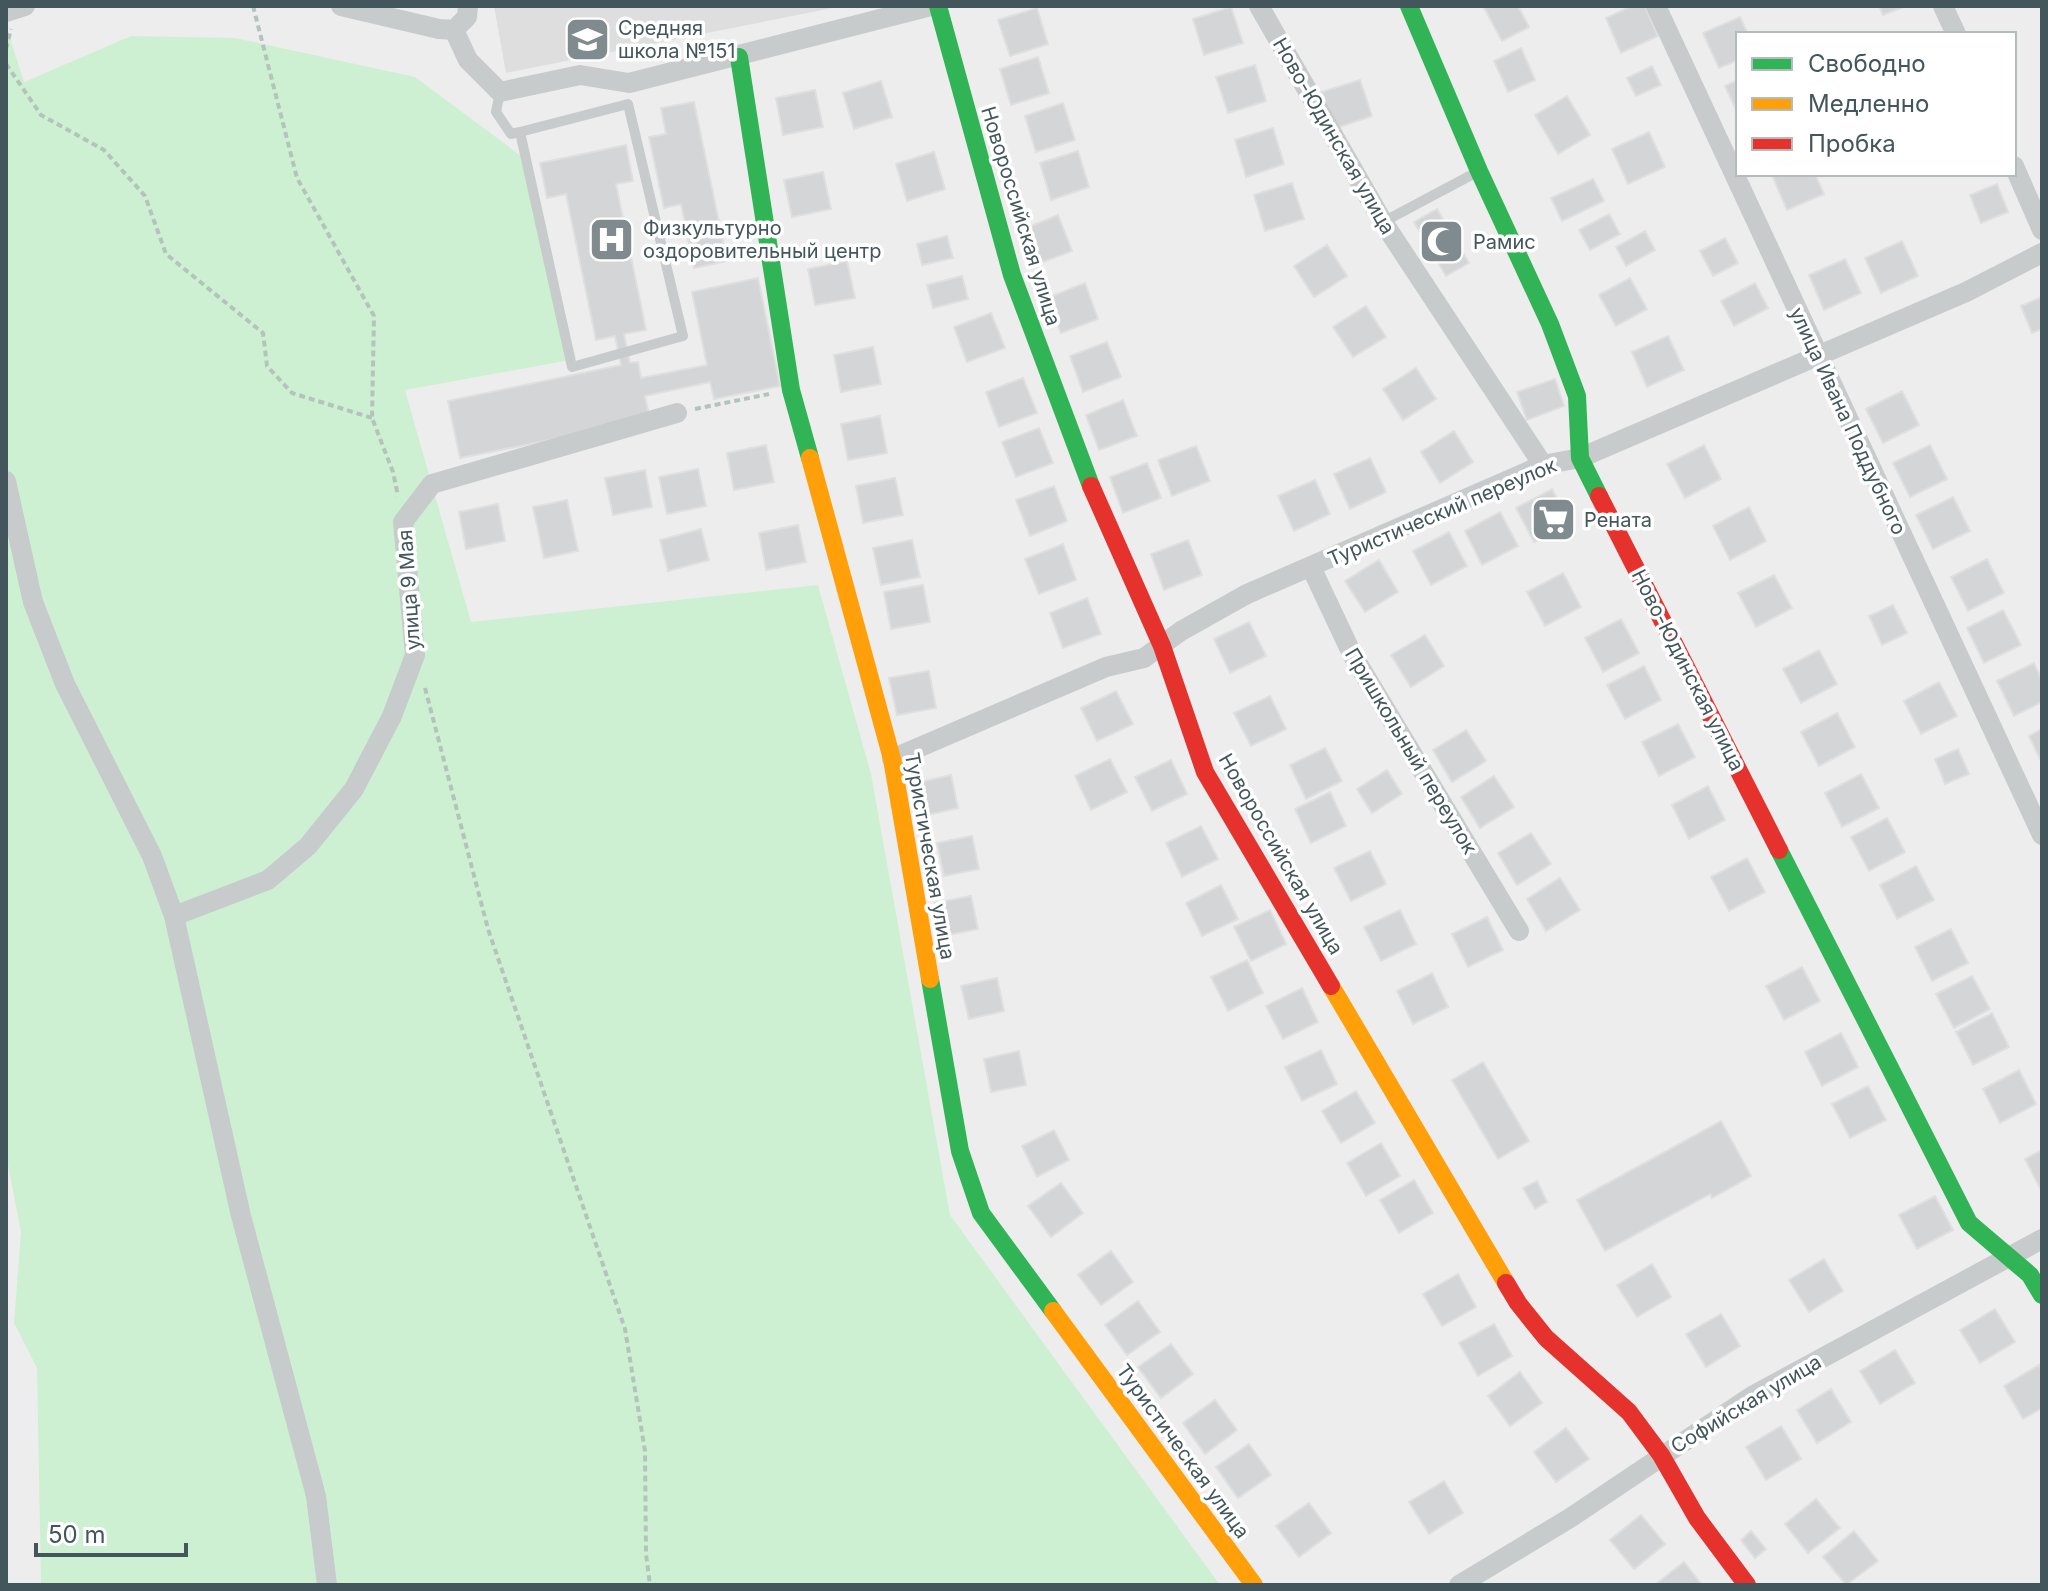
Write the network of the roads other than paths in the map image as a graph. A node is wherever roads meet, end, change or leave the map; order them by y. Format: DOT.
graph roads {
  1 [pos="25,6"];
  2 [pos="341,6"];
  3 [pos="468,6"];
  4 [pos="931,6"];
  5 [pos="938,6"];
  6 [pos="1259,6"];
  7 [pos="1409,6"];
  8 [pos="1656,6"];
  9 [pos="1943,6"];
  10 [pos="6,12"];
  11 [pos="454,30"];
  12 [pos="1955,32"];
  13 [pos="739,57"];
  14 [pos="500,92"];
  15 [pos="520,132"];
  16 [pos="1479,171"];
  17 [pos="2016,171"];
  18 [pos="1383,222"];
  19 [pos="2042,230"];
  20 [pos="2042,253"];
  21 [pos="1817,355"];
  22 [pos="677,413"];
  23 [pos="1580,458"];
  24 [pos="1543,465"];
  25 [pos="6,481"];
  26 [pos="1311,567"];
  27 [pos="1162,646"];
  28 [pos="892,759"];
  29 [pos="2042,835"];
  30 [pos="174,916"];
  31 [pos="1519,931"];
  32 [pos="2042,1239"];
  33 [pos="2010,1257"];
  34 [pos="2042,1295"];
  35 [pos="1661,1455"];
  36 [pos="1471,1582"];
  37 [pos="327,1585"];
  38 [pos="1254,1585"];
  39 [pos="1747,1585"];
  1 -- 10 [label="street"];
  2 -- 11 [label="street"];
  3 -- 11 [label="street"];
  4 -- 13 [label="street"];
  5 -- 27 [label="street, Новороссийская улица"];
  6 -- 18 [label="street, Ново-Юдинская улица"];
  7 -- 16 [label="street, Ново-Юдинская улица"];
  8 -- 21 [label="street, улица Ивана Поддубного"];
  9 -- 12 [label="street"];
  11 -- 14 [label="street"];
  13 -- 14 [label="street"];
  13 -- 28 [label="street, Туристическая улица"];
  14 -- 15 [label="lane"];
  15 -- 15 [label="lane"];
  16 -- 18 [label="lane"];
  16 -- 23 [label="street, Ново-Юдинская улица"];
  17 -- 19 [label="street"];
  18 -- 24 [label="street, Ново-Юдинская улица"];
  20 -- 21 [label="street, Туристический переулок"];
  21 -- 23 [label="street, Туристический переулок"];
  21 -- 29 [label="street, улица Ивана Поддубного"];
  22 -- 30 [label="street, улица 9 Мая"];
  23 -- 24 [label="street, Туристический переулок"];
  23 -- 33 [label="street, Ново-Юдинская улица"];
  24 -- 26 [label="street, Туристический переулок"];
  25 -- 30 [label="street"];
  26 -- 27 [label="street, Туристический переулок"];
  26 -- 31 [label="street, Пришкольный переулок"];
  27 -- 28 [label="street, Туристический переулок"];
  27 -- 35 [label="street, Новороссийская улица"];
  28 -- 38 [label="street, Туристическая улица"];
  30 -- 37 [label="street"];
  32 -- 33 [label="street, Софийская улица"];
  33 -- 34 [label="street, Ново-Юдинская улица"];
  33 -- 35 [label="street, Софийская улица"];
  35 -- 36 [label="street, Софийская улица"];
  35 -- 39 [label="street, Новороссийская улица"];
}
